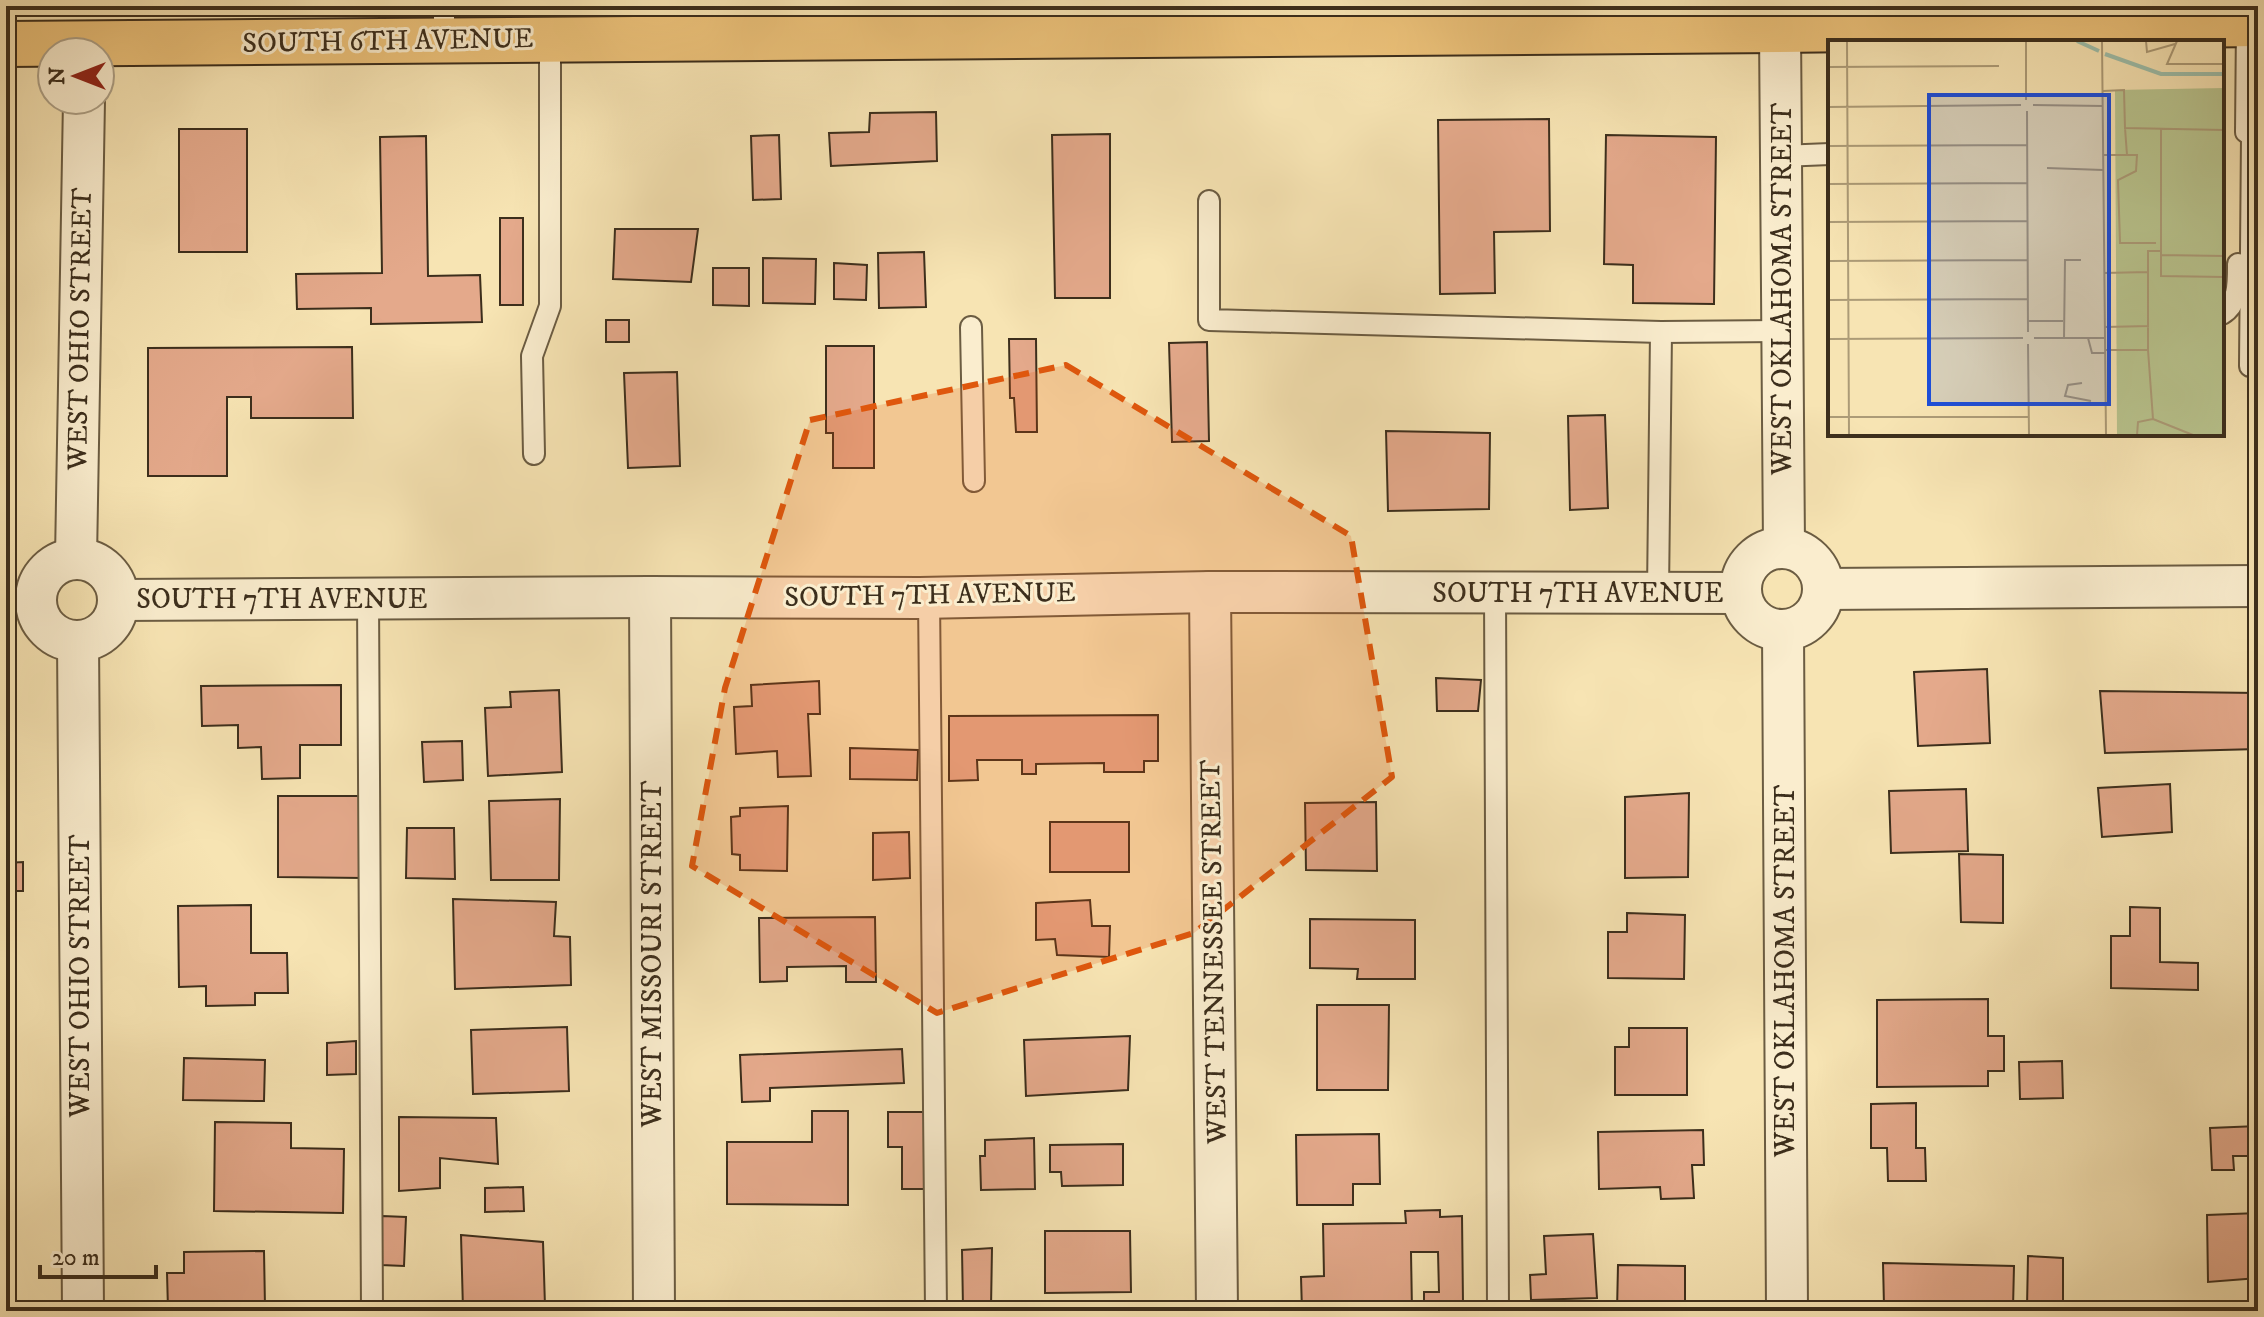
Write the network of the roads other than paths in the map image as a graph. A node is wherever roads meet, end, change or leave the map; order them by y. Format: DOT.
graph roads {
  1 [pos="1703,18"];
  2 [pos="444,24"];
  3 [pos="2253,24"];
  4 [pos="1880,26"];
  5 [pos="1780,30"];
  6 [pos="550,39"];
  7 [pos="6,44"];
  8 [pos="36,46"];
  9 [pos="116,46"];
  10 [pos="84,116"];
  11 [pos="2246,132"];
  12 [pos="1828,154"];
  13 [pos="1781,156"];
  14 [pos="1209,201"];
  15 [pos="2224,313"];
  16 [pos="971,327"];
  17 [pos="1782,331"];
  18 [pos="1661,332"];
  19 [pos="2250,366"];
  20 [pos="534,454"];
  21 [pos="974,481"];
  22 [pos="1784,547"];
  23 [pos="76,558"];
  24 [pos="2258,586"];
  25 [pos="1824,589"];
  26 [pos="1210,592"];
  27 [pos="1495,592"];
  28 [pos="1658,593"];
  29 [pos="1741,593"];
  30 [pos="650,597"];
  31 [pos="929,597"];
  32 [pos="368,598"];
  33 [pos="119,600"];
  34 [pos="21,604"];
  35 [pos="1783,631"];
  36 [pos="78,641"];
  37 [pos="83,1311"];
  38 [pos="372,1311"];
  39 [pos="654,1311"];
  40 [pos="936,1311"];
  41 [pos="1217,1311"];
  42 [pos="1498,1311"];
  43 [pos="1787,1311"];
  1 -- 5 [label="main road, SOUTH 6TH AVENUE"];
  1 -- 6 [label="main road, SOUTH 6TH AVENUE"];
  2 -- 6 [label="main road, SOUTH 6TH AVENUE"];
  2 -- 9 [label="main road, SOUTH 6TH AVENUE"];
  3 -- 4 [label="main road, SOUTH 6TH AVENUE"];
  3 -- 11 [label="lane"];
  4 -- 5 [label="main road, SOUTH 6TH AVENUE"];
  5 -- 13 [label="street, WEST OKLAHOMA STREET"];
  6 -- 20 [label="lane"];
  7 -- 8 [label="main road, SOUTH 6TH AVENUE"];
  10 -- 23 [label="street, WEST OHIO STREET"];
  11 -- 15 [label="lane"];
  11 -- 19 [label="lane"];
  12 -- 13 [label="lane"];
  13 -- 17 [label="street, WEST OKLAHOMA STREET"];
  14 -- 18 [label="lane"];
  16 -- 21 [label="lane"];
  17 -- 18 [label="lane"];
  17 -- 22 [label="street, WEST OKLAHOMA STREET"];
  18 -- 28 [label="lane"];
  22 -- 25 [label="street"];
  22 -- 29 [label="street"];
  23 -- 33 [label="street"];
  23 -- 34 [label="street"];
  24 -- 25 [label="street"];
  25 -- 35 [label="street"];
  26 -- 27 [label="street, SOUTH 7TH AVENUE"];
  26 -- 31 [label="street, SOUTH 7TH AVENUE"];
  26 -- 41 [label="street, WEST TENNESSEE STREET"];
  27 -- 28 [label="street, SOUTH 7TH AVENUE"];
  27 -- 42 [label="lane"];
  28 -- 29 [label="street, SOUTH 7TH AVENUE"];
  29 -- 35 [label="street"];
  30 -- 31 [label="street, SOUTH 7TH AVENUE"];
  30 -- 32 [label="street, SOUTH 7TH AVENUE"];
  30 -- 39 [label="street, WEST MISSOURI STREET"];
  31 -- 40 [label="lane"];
  32 -- 33 [label="street, SOUTH 7TH AVENUE"];
  32 -- 38 [label="lane"];
  33 -- 36 [label="street"];
  34 -- 36 [label="street"];
  35 -- 43 [label="street, WEST OKLAHOMA STREET"];
  36 -- 37 [label="street, WEST OHIO STREET"];
}
